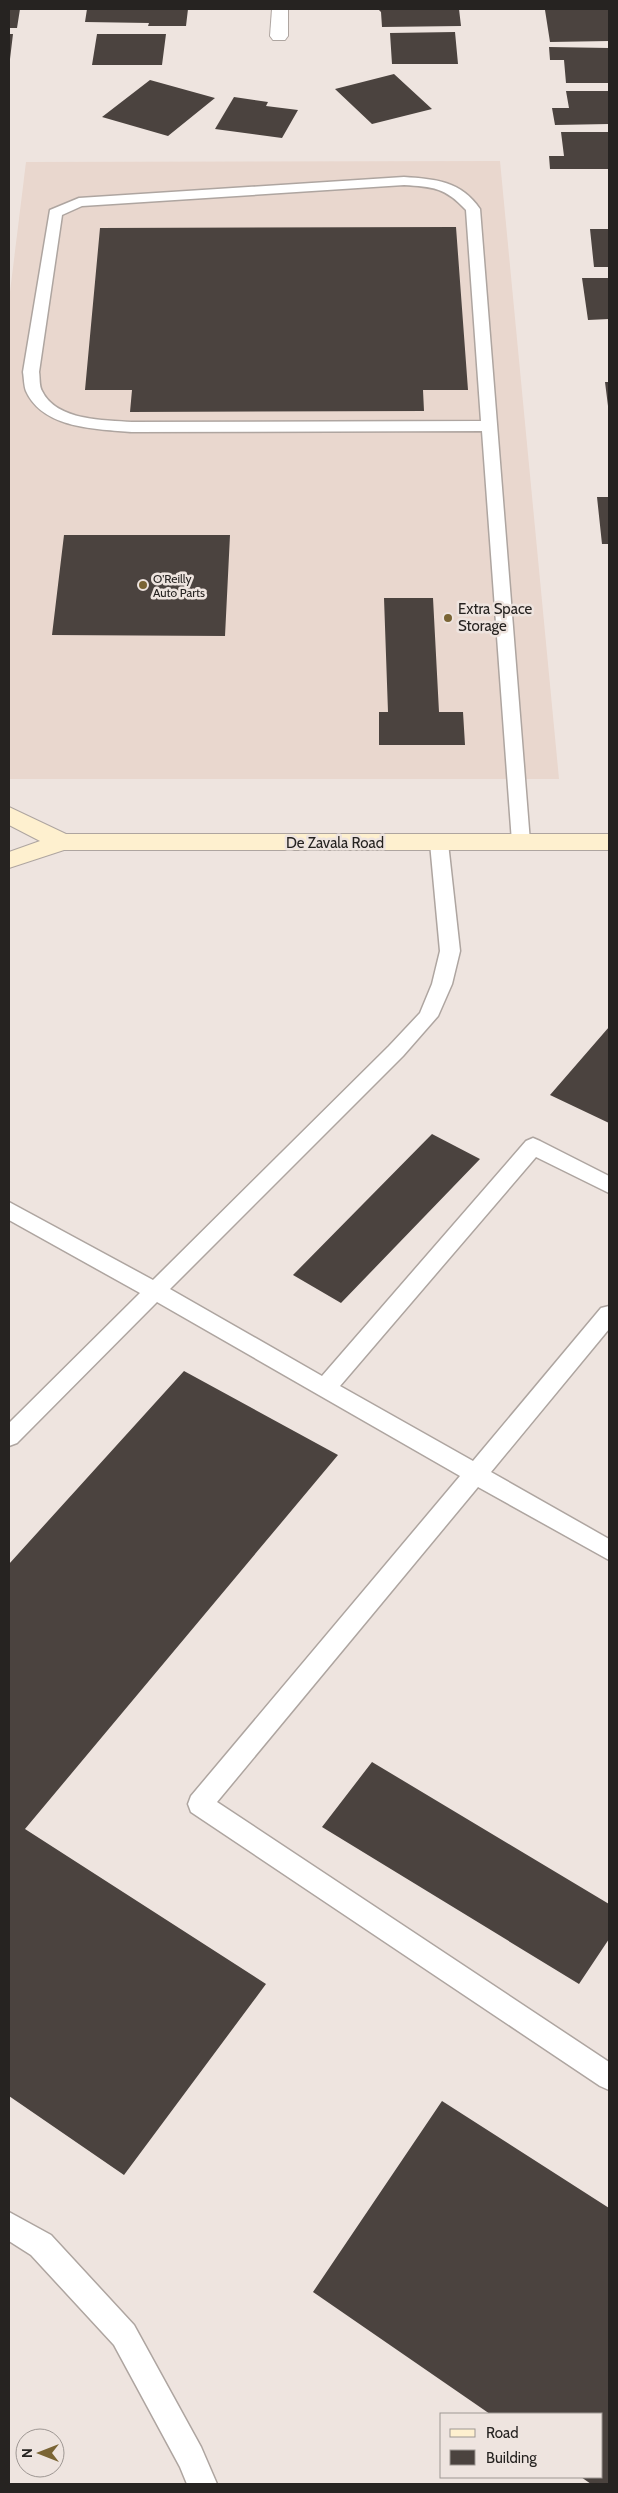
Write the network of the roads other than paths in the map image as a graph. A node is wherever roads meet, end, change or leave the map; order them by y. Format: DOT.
graph roads {
  1 [pos="280,9"];
  2 [pos="279,36"];
  3 [pos="489,426"];
  4 [pos="9,815"];
  5 [pos="62,842"];
  6 [pos="521,842"];
  7 [pos="609,842"];
  8 [pos="438,843"];
  9 [pos="9,860"];
  10 [pos="609,1185"];
  11 [pos="9,1210"];
  12 [pos="157,1291"];
  13 [pos="609,1314"];
  14 [pos="324,1389"];
  15 [pos="9,1437"];
  16 [pos="476,1475"];
  17 [pos="609,1550"];
  18 [pos="609,2077"];
  19 [pos="9,2226"];
  20 [pos="202,2484"];
  1 -- 2 [label="street"];
  3 -- 3 [label="lane"];
  3 -- 6 [label="lane"];
  4 -- 5 [label="main road, De Zavala Road"];
  5 -- 8 [label="main road, De Zavala Road"];
  5 -- 9 [label="main road, De Zavala Road"];
  6 -- 7 [label="main road, De Zavala Road"];
  6 -- 8 [label="main road, De Zavala Road"];
  8 -- 12 [label="lane"];
  10 -- 14 [label="lane"];
  11 -- 12 [label="lane"];
  12 -- 14 [label="lane"];
  12 -- 15 [label="lane"];
  13 -- 16 [label="lane"];
  14 -- 16 [label="lane"];
  16 -- 17 [label="lane"];
  16 -- 18 [label="lane"];
  19 -- 20 [label="lane"];
}
